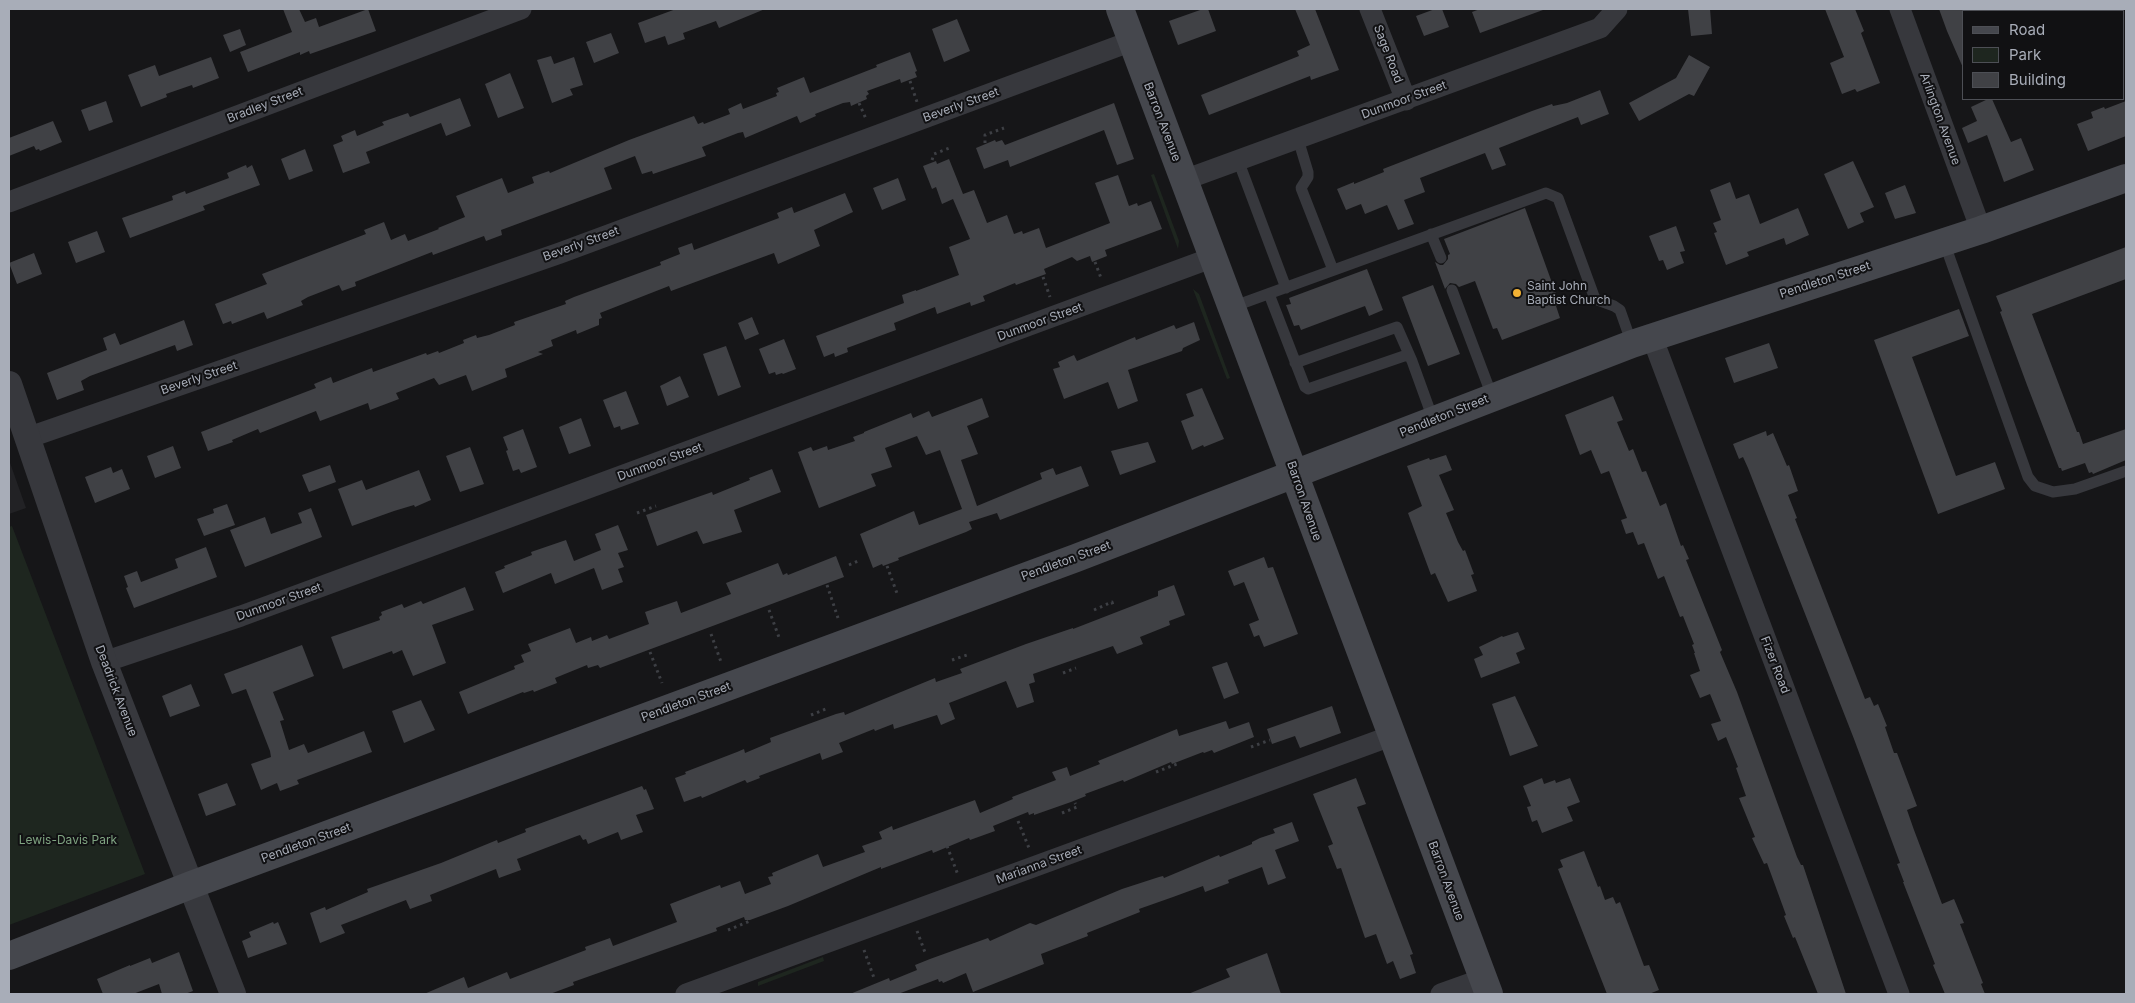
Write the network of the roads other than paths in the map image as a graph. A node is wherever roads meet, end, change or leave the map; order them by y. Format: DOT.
graph roads {
  1 [pos="521,9"];
  2 [pos="1120,9"];
  3 [pos="1370,9"];
  4 [pos="1617,9"];
  5 [pos="1900,9"];
  6 [pos="1132,41"];
  7 [pos="1406,100"];
  8 [pos="1298,139"];
  9 [pos="1238,160"];
  10 [pos="2126,178"];
  11 [pos="1184,180"];
  12 [pos="9,202"];
  13 [pos="1981,230"];
  14 [pos="1431,234"];
  15 [pos="1944,242"];
  16 [pos="1214,257"];
  17 [pos="1440,258"];
  18 [pos="1333,270"];
  19 [pos="1286,288"];
  20 [pos="1452,290"];
  21 [pos="1268,294"];
  22 [pos="1232,307"];
  23 [pos="1642,340"];
  24 [pos="1409,356"];
  25 [pos="1295,363"];
  26 [pos="1492,396"];
  27 [pos="11,400"];
  28 [pos="1433,419"];
  29 [pos="27,438"];
  30 [pos="2126,470"];
  31 [pos="1296,474"];
  32 [pos="104,662"];
  33 [pos="1391,736"];
  34 [pos="191,885"];
  35 [pos="9,956"];
  36 [pos="1486,987"];
  37 [pos="233,994"];
  38 [pos="686,994"];
  39 [pos="1441,994"];
  40 [pos="1899,994"];
  1 -- 12 [label="street, Bradley Street"];
  2 -- 6 [label="main road, Barron Avenue"];
  3 -- 7 [label="street, Sage Road"];
  4 -- 7 [label="street, Dunmoor Street"];
  5 -- 13 [label="street, Arlington Avenue"];
  6 -- 11 [label="main road, Barron Avenue"];
  6 -- 29 [label="street, Beverly Street"];
  7 -- 8 [label="street, Dunmoor Street"];
  8 -- 9 [label="street, Dunmoor Street"];
  8 -- 18 [label="lane"];
  9 -- 11 [label="street, Dunmoor Street"];
  9 -- 19 [label="lane"];
  10 -- 13 [label="main road, Pendleton Street"];
  11 -- 16 [label="main road, Barron Avenue"];
  13 -- 15 [label="main road, Pendleton Street"];
  14 -- 17 [label="lane"];
  14 -- 18 [label="lane"];
  14 -- 23 [label="lane"];
  15 -- 23 [label="main road, Pendleton Street"];
  15 -- 30 [label="lane"];
  16 -- 22 [label="main road, Barron Avenue"];
  16 -- 32 [label="street, Dunmoor Street"];
  18 -- 19 [label="lane"];
  19 -- 21 [label="lane"];
  20 -- 26 [label="lane"];
  21 -- 22 [label="lane"];
  21 -- 25 [label="lane"];
  22 -- 31 [label="main road, Barron Avenue"];
  23 -- 26 [label="main road, Pendleton Street"];
  23 -- 40 [label="street, Fizer Road"];
  24 -- 25 [label="lane"];
  24 -- 25 [label="lane"];
  24 -- 28 [label="lane"];
  26 -- 28 [label="main road, Pendleton Street"];
  27 -- 29 [label="street, Deadrick Avenue"];
  28 -- 31 [label="main road, Pendleton Street"];
  29 -- 32 [label="street, Deadrick Avenue"];
  31 -- 33 [label="main road, Barron Avenue"];
  31 -- 34 [label="main road, Pendleton Street"];
  32 -- 34 [label="street, Deadrick Avenue"];
  33 -- 36 [label="main road, Barron Avenue"];
  33 -- 38 [label="street, Marianna Street"];
  34 -- 35 [label="main road, Pendleton Street"];
  34 -- 37 [label="street, Deadrick Avenue"];
  36 -- 39 [label="street"];
}
